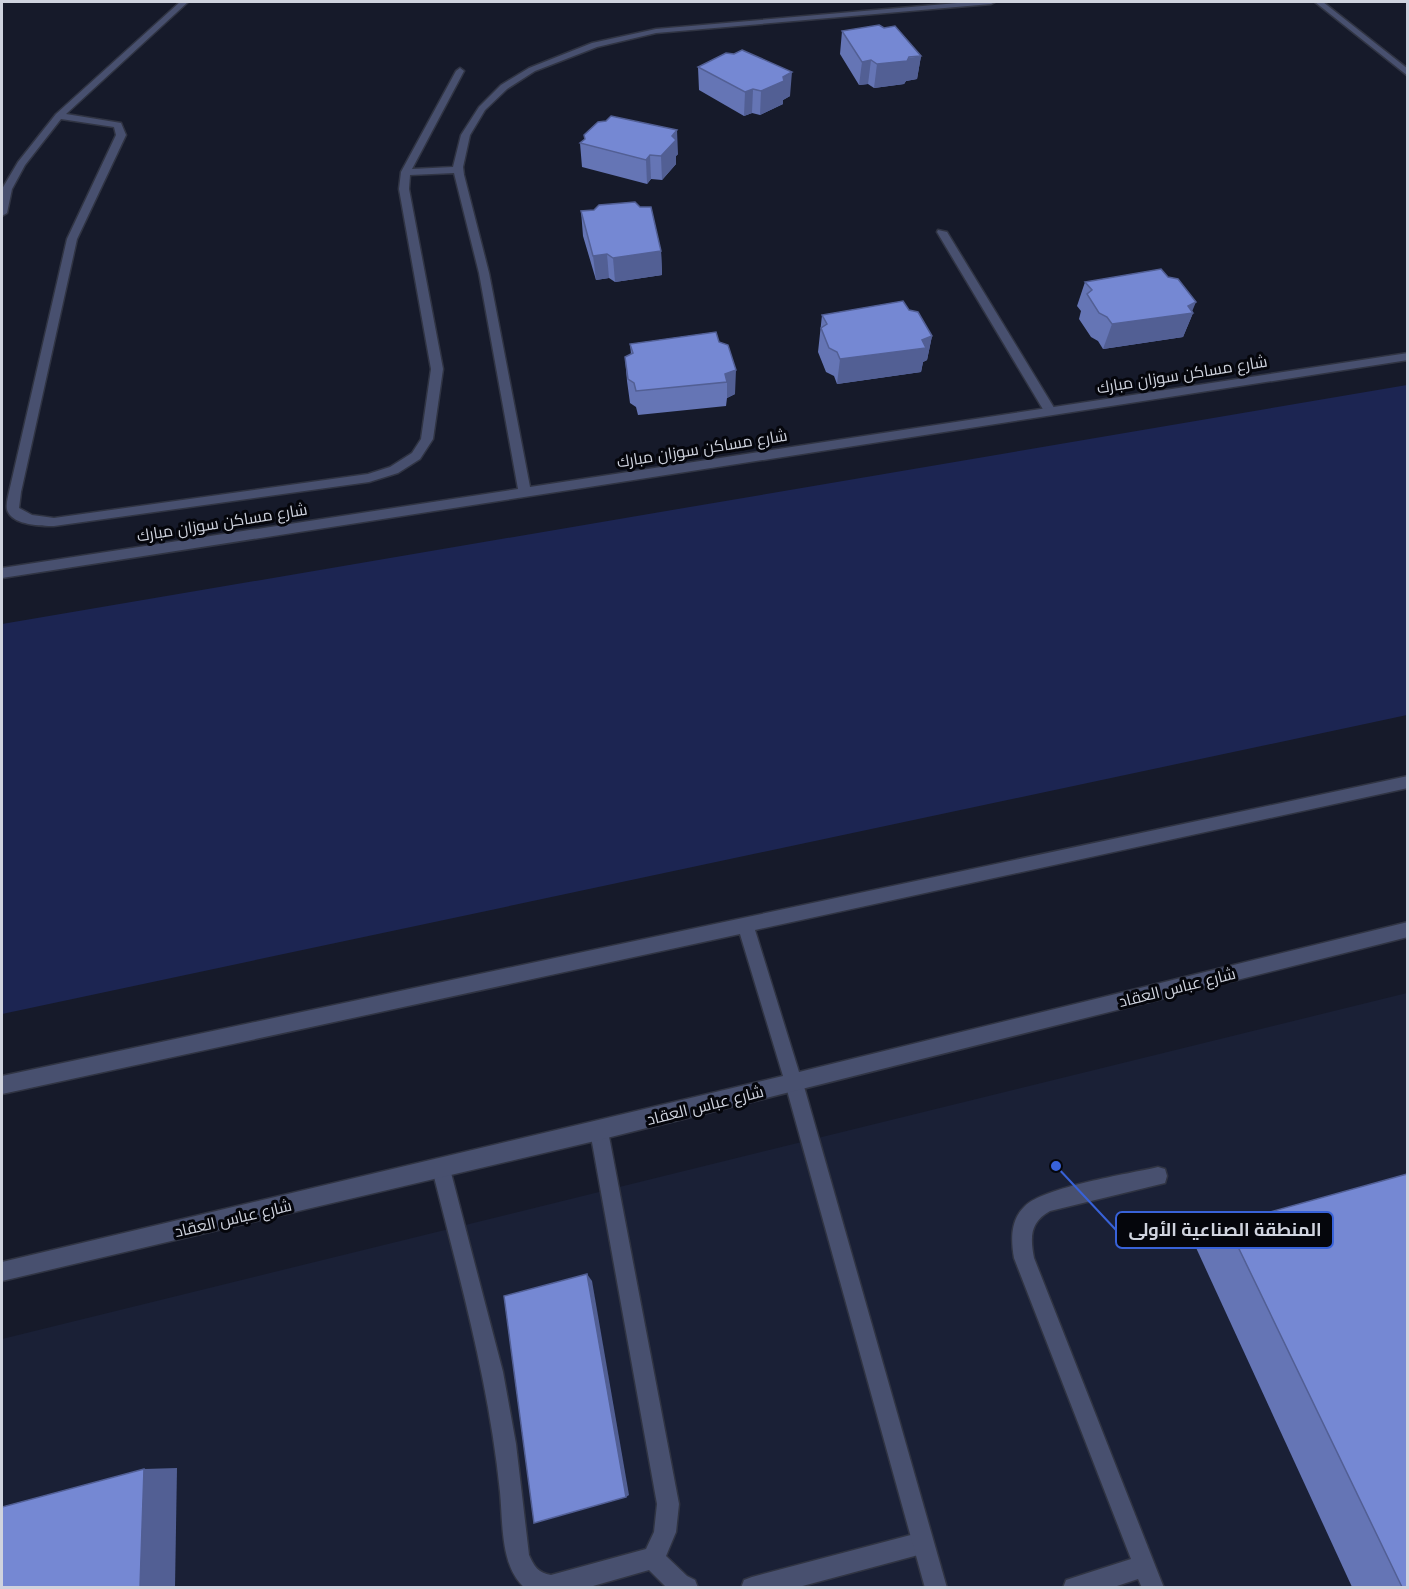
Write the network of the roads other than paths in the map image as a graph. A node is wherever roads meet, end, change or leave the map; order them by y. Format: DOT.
graph roads {
  1 [pos="184,2"];
  2 [pos="991,2"];
  3 [pos="1319,2"];
  4 [pos="460,70"];
  5 [pos="1407,74"];
  6 [pos="59,116"];
  7 [pos="458,170"];
  8 [pos="406,172"];
  9 [pos="2,213"];
  10 [pos="942,232"];
  11 [pos="1407,356"];
  12 [pos="1050,411"];
  13 [pos="525,492"];
  14 [pos="2,573"];
  15 [pos="1407,782"];
  16 [pos="745,925"];
  17 [pos="1407,929"];
  18 [pos="794,1083"];
  19 [pos="2,1086"];
  20 [pos="599,1131"];
  21 [pos="441,1168"];
  22 [pos="1158,1176"];
  23 [pos="2,1272"];
  24 [pos="922,1543"];
  25 [pos="653,1558"];
  26 [pos="1144,1566"];
  27 [pos="687,1587"];
  28 [pos="752,1587"];
  29 [pos="936,1587"];
  30 [pos="1074,1587"];
  31 [pos="1153,1587"];
  1 -- 6 [label="street"];
  2 -- 7 [label="street"];
  3 -- 5 [label="street"];
  4 -- 8 [label="street"];
  6 -- 8 [label="street"];
  6 -- 9 [label="street"];
  7 -- 8 [label="street"];
  7 -- 13 [label="street"];
  10 -- 12 [label="street"];
  11 -- 12 [label="street, شارع مساكن سوزان مبارك"];
  12 -- 13 [label="street, شارع مساكن سوزان مبارك"];
  13 -- 14 [label="street, شارع مساكن سوزان مبارك"];
  15 -- 16 [label="street"];
  16 -- 18 [label="street"];
  16 -- 19 [label="street"];
  17 -- 18 [label="street, شارع عباس العقاد"];
  18 -- 20 [label="street, شارع عباس العقاد"];
  18 -- 24 [label="street"];
  20 -- 21 [label="street, شارع عباس العقاد"];
  20 -- 25 [label="street"];
  21 -- 23 [label="street, شارع عباس العقاد"];
  21 -- 25 [label="street"];
  22 -- 26 [label="street"];
  24 -- 28 [label="street"];
  24 -- 29 [label="street"];
  25 -- 27 [label="street"];
  26 -- 30 [label="street"];
  26 -- 31 [label="street"];
}
